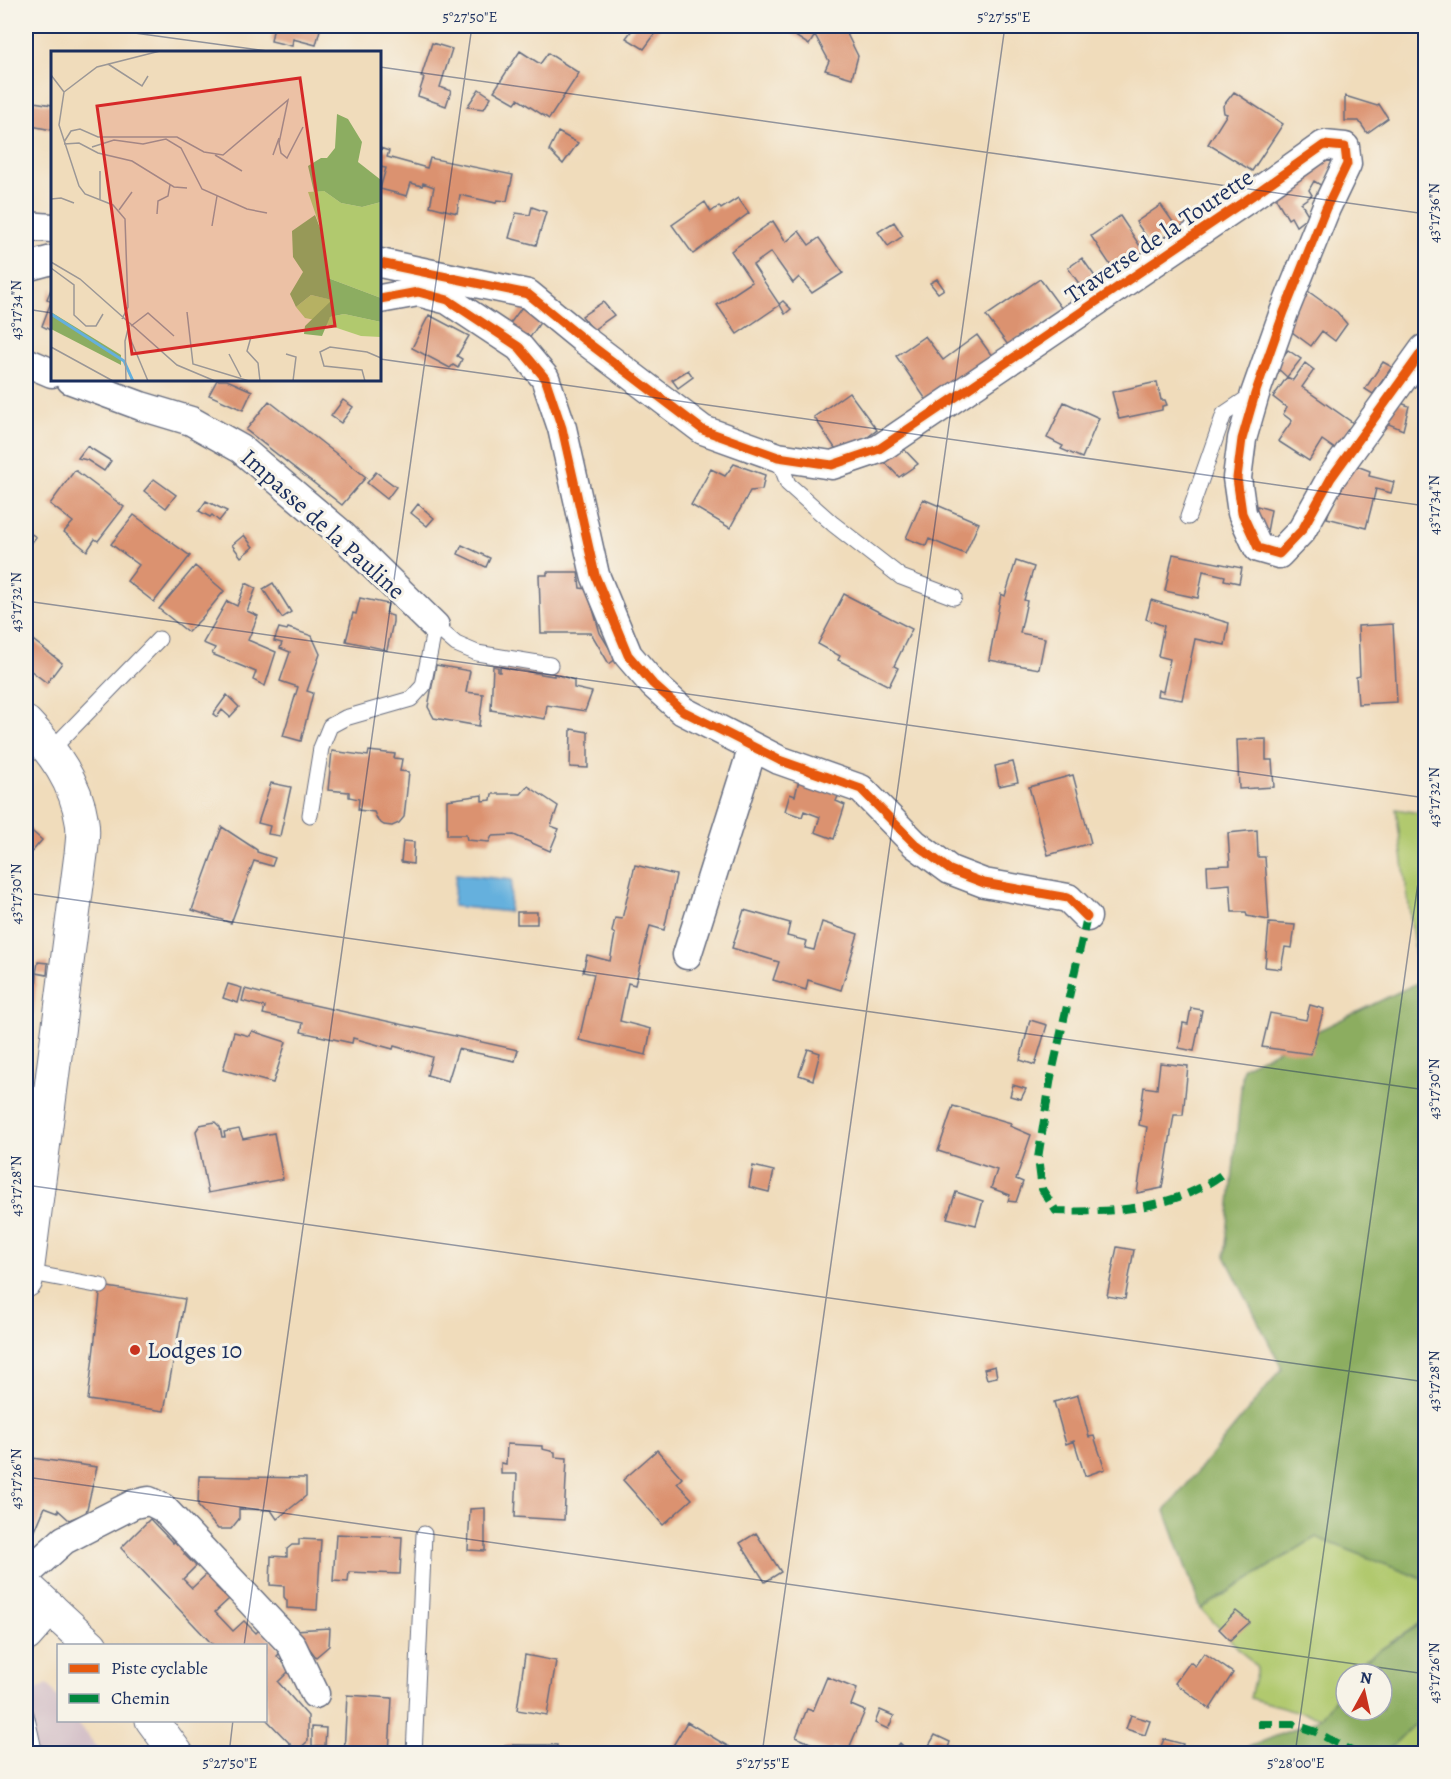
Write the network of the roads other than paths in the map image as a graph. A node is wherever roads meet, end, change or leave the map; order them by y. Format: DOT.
graph roads {
  1 [pos="26,226"];
  2 [pos="51,228"];
  3 [pos="51,260"];
  4 [pos="381,263"];
  5 [pos="26,267"];
  6 [pos="381,298"];
  7 [pos="1424,349"];
  8 [pos="26,362"];
  9 [pos="51,373"];
  10 [pos="73,381"];
  11 [pos="1255,394"];
  12 [pos="778,457"];
  13 [pos="1188,517"];
  14 [pos="954,597"];
  15 [pos="435,626"];
  16 [pos="159,639"];
  17 [pos="550,665"];
  18 [pos="26,723"];
  19 [pos="753,747"];
  20 [pos="51,750"];
  21 [pos="310,815"];
  22 [pos="1087,917"];
  23 [pos="687,955"];
  24 [pos="26,1277"];
  25 [pos="101,1286"];
  26 [pos="424,1534"];
  27 [pos="26,1574"];
  28 [pos="26,1586"];
  29 [pos="50,1608"];
  30 [pos="26,1635"];
  31 [pos="89,1644"];
  32 [pos="315,1694"];
  33 [pos="26,1714"];
  34 [pos="154,1722"];
  35 [pos="35,1754"];
  36 [pos="177,1754"];
  37 [pos="414,1754"];
  1 -- 2 [label="street"];
  3 -- 5 [label="street"];
  4 -- 12 [label="street, Traverse de la Tourette"];
  6 -- 19 [label="street"];
  7 -- 11 [label="street, Traverse de la Tourette"];
  8 -- 9 [label="street"];
  10 -- 15 [label="street, Impasse de la Pauline"];
  11 -- 12 [label="street, Traverse de la Tourette"];
  11 -- 13 [label="lane"];
  12 -- 14 [label="lane"];
  15 -- 17 [label="lane"];
  15 -- 21 [label="lane"];
  16 -- 20 [label="lane"];
  18 -- 20 [label="street"];
  19 -- 22 [label="street"];
  19 -- 23 [label="street"];
  20 -- 24 [label="street"];
  24 -- 25 [label="lane"];
  26 -- 37 [label="lane"];
  27 -- 32 [label="street"];
  28 -- 29 [label="street"];
  29 -- 30 [label="street"];
  29 -- 31 [label="street"];
  33 -- 35 [label="lane"];
  34 -- 36 [label="street"];
}
